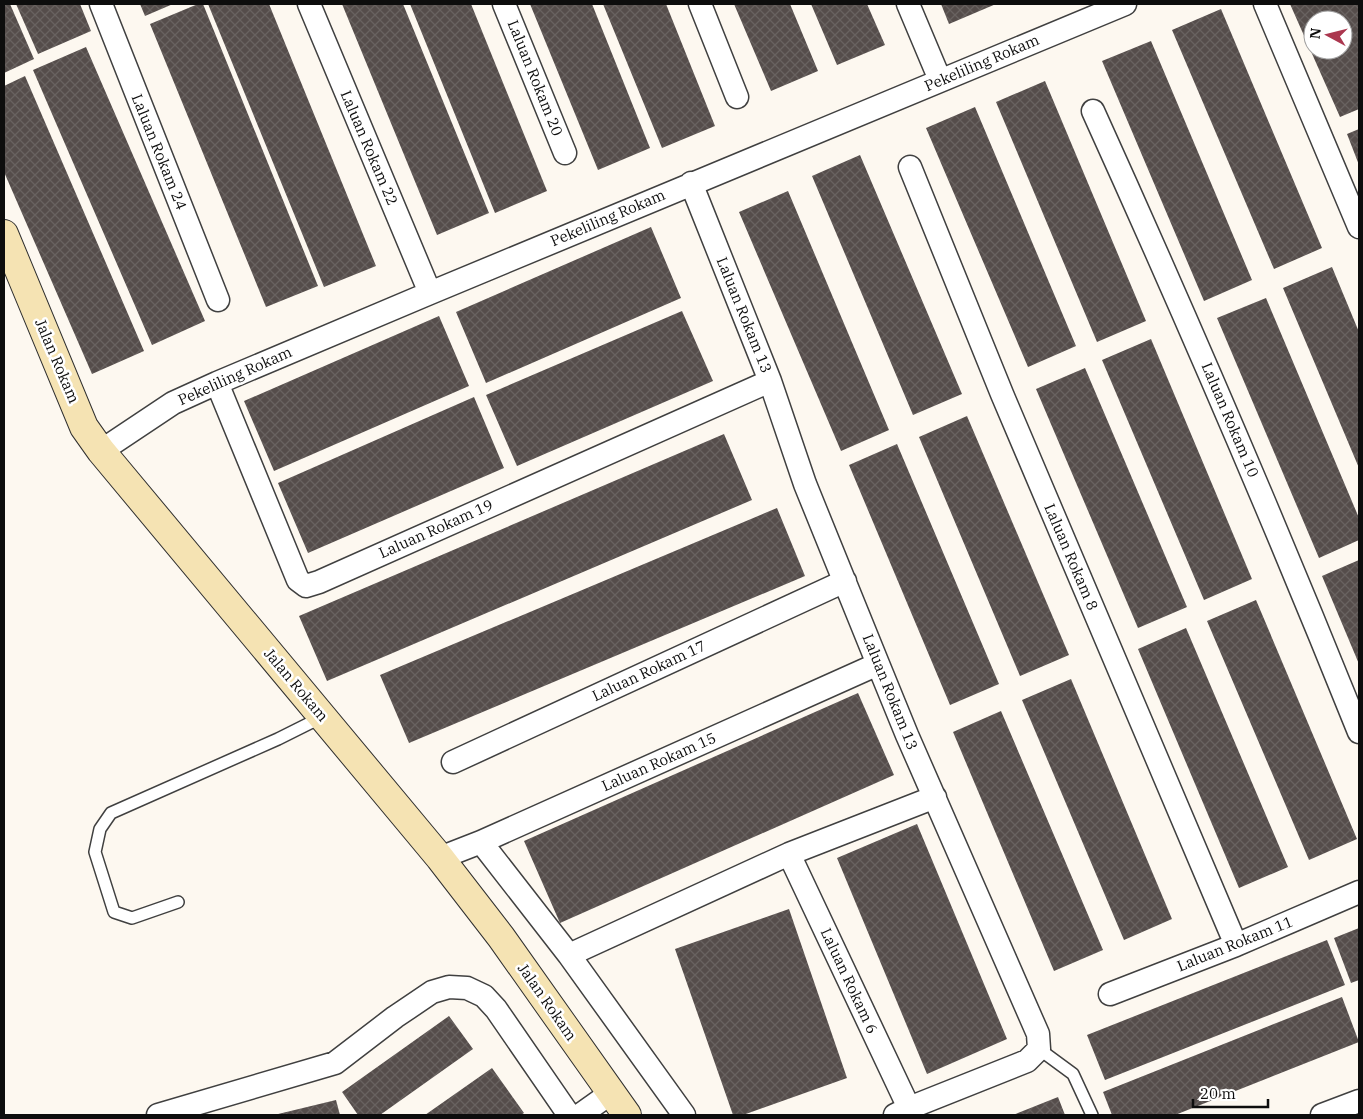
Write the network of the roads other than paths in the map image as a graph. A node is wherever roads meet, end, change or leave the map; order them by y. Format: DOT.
graph roads {
  1 [pos="101,4"];
  2 [pos="309,4"];
  3 [pos="504,4"];
  4 [pos="700,4"];
  5 [pos="908,4"];
  6 [pos="1125,4"];
  7 [pos="1265,4"];
  8 [pos="940,80"];
  9 [pos="737,97"];
  10 [pos="1093,111"];
  11 [pos="565,153"];
  12 [pos="910,167"];
  13 [pos="691,183"];
  14 [pos="1359,228"];
  15 [pos="4,234"];
  16 [pos="430,293"];
  17 [pos="218,300"];
  18 [pos="770,380"];
  19 [pos="216,383"];
  20 [pos="101,452"];
  21 [pos="845,581"];
  22 [pos="878,664"];
  23 [pos="322,716"];
  24 [pos="1359,732"];
  25 [pos="453,762"];
  26 [pos="934,797"];
  27 [pos="481,842"];
  28 [pos="789,854"];
  29 [pos="440,858"];
  30 [pos="1359,892"];
  31 [pos="178,902"];
  32 [pos="1236,945"];
  33 [pos="568,955"];
  34 [pos="1110,994"];
  35 [pos="1039,1049"];
  36 [pos="611,1093"];
  37 [pos="1359,1101"];
  38 [pos="902,1112"];
  39 [pos="158,1115"];
  40 [pos="569,1115"];
  41 [pos="580,1115"];
  42 [pos="627,1115"];
  43 [pos="684,1115"];
  44 [pos="1092,1115"];
  45 [pos="1322,1115"];
  1 -- 17 [label="street, Laluan Rokam 24"];
  2 -- 16 [label="street, Laluan Rokam 22"];
  3 -- 11 [label="street, Laluan Rokam 20"];
  4 -- 9 [label="street"];
  5 -- 8 [label="street"];
  6 -- 8 [label="street, Pekeliling Rokam"];
  7 -- 14 [label="street"];
  8 -- 13 [label="street, Pekeliling Rokam"];
  10 -- 24 [label="street, Laluan Rokam 10"];
  12 -- 32 [label="street, Laluan Rokam 8"];
  13 -- 16 [label="street, Pekeliling Rokam"];
  13 -- 18 [label="street, Laluan Rokam 13"];
  15 -- 20 [label="main road, Jalan Rokam"];
  16 -- 19 [label="street, Pekeliling Rokam"];
  18 -- 19 [label="street, Laluan Rokam 19"];
  18 -- 21 [label="street, Laluan Rokam 13"];
  19 -- 20 [label="street, Pekeliling Rokam"];
  20 -- 23 [label="main road, Jalan Rokam"];
  21 -- 22 [label="street, Laluan Rokam 13"];
  21 -- 25 [label="street, Laluan Rokam 17"];
  22 -- 26 [label="street, Laluan Rokam 13"];
  22 -- 27 [label="street, Laluan Rokam 15"];
  23 -- 29 [label="main road, Jalan Rokam"];
  23 -- 31 [label="lane"];
  26 -- 28 [label="street"];
  26 -- 35 [label="street, Laluan Rokam 13"];
  27 -- 29 [label="street, Laluan Rokam 15"];
  27 -- 33 [label="street"];
  28 -- 33 [label="street"];
  28 -- 38 [label="street, Laluan Rokam 6"];
  29 -- 36 [label="main road, Jalan Rokam"];
  30 -- 32 [label="street, Laluan Rokam 11"];
  32 -- 34 [label="street, Laluan Rokam 11"];
  33 -- 43 [label="street"];
  35 -- 38 [label="street"];
  35 -- 44 [label="lane"];
  36 -- 41 [label="street"];
  36 -- 42 [label="main road, Jalan Rokam"];
  37 -- 45 [label="street"];
  39 -- 40 [label="street"];
}
